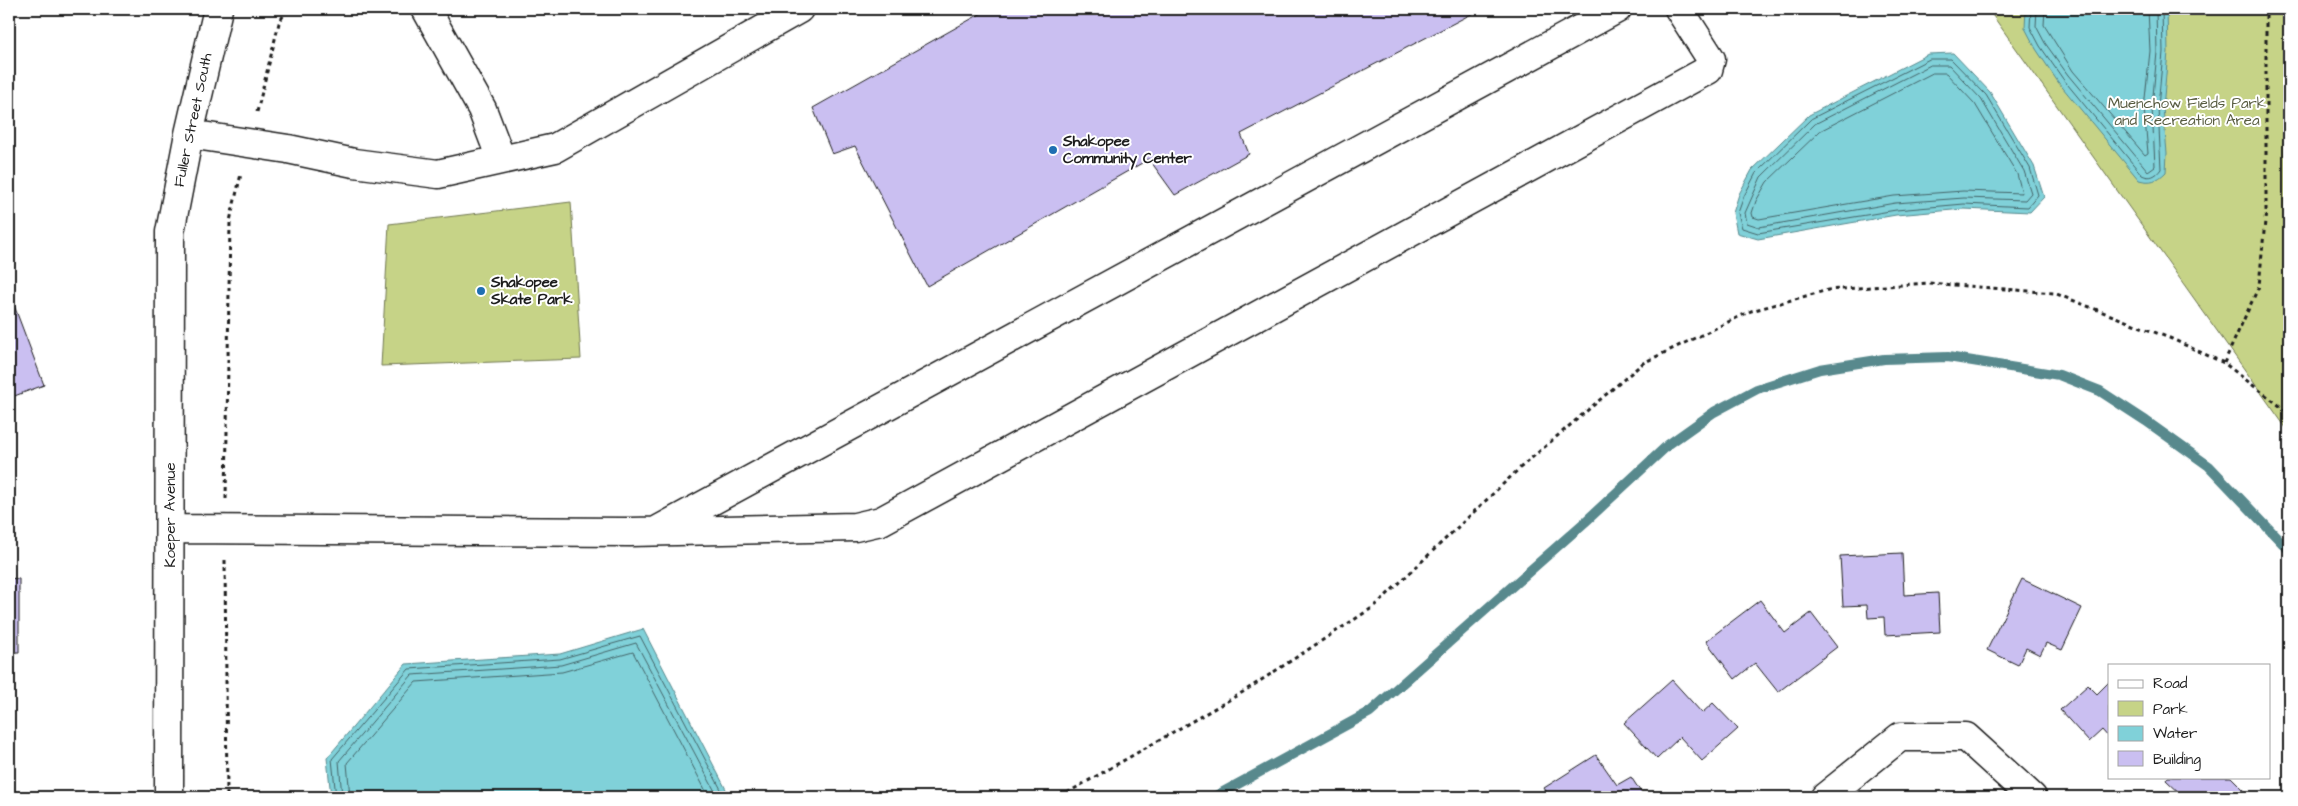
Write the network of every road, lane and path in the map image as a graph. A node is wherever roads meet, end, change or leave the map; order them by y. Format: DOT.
graph roads {
  1 [pos="218,9"];
  2 [pos="286,9"];
  3 [pos="426,9"];
  4 [pos="800,9"];
  5 [pos="1617,9"];
  6 [pos="1679,9"];
  7 [pos="2266,9"];
  8 [pos="189,134"];
  9 [pos="249,143"];
  10 [pos="501,159"];
  11 [pos="170,232"];
  12 [pos="2224,363"];
  13 [pos="2289,413"];
  14 [pos="170,529"];
  15 [pos="226,530"];
  16 [pos="655,532"];
  17 [pos="169,797"];
  18 [pos="226,797"];
  19 [pos="1060,797"];
  20 [pos="1825,797"];
  21 [pos="2032,797"];
  1 -- 8 [label="street, Fuller Street South"];
  2 -- 9 [label="path"];
  3 -- 10 [label="street"];
  4 -- 10 [label="street"];
  5 -- 16 [label="street"];
  6 -- 16 [label="street"];
  7 -- 12 [label="path"];
  8 -- 9 [label="street"];
  8 -- 11 [label="street, Fuller Street South"];
  9 -- 10 [label="street"];
  9 -- 15 [label="path"];
  11 -- 14 [label="street, Koeper Avenue"];
  12 -- 13 [label="path"];
  12 -- 19 [label="path"];
  14 -- 15 [label="street"];
  14 -- 17 [label="street, Koeper Avenue"];
  15 -- 16 [label="street"];
  15 -- 18 [label="path"];
  20 -- 21 [label="street"];
}
